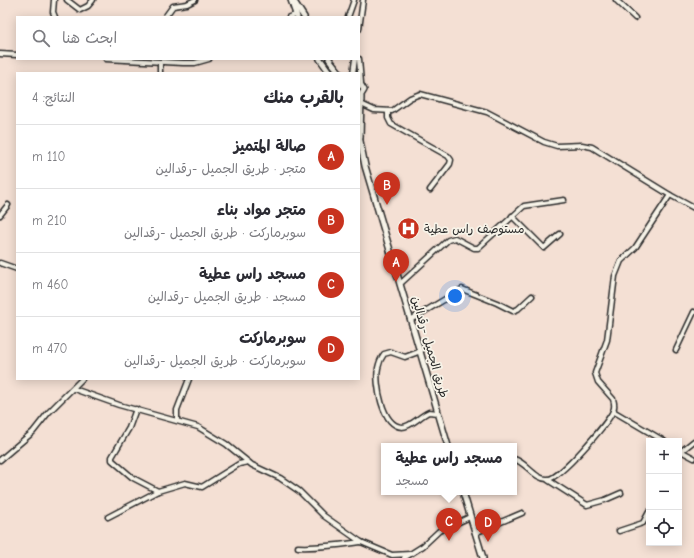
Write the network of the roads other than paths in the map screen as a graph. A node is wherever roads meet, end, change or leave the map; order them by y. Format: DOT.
graph roads {
  1 [pos="54,0"];
  2 [pos="67,0"];
  3 [pos="93,0"];
  4 [pos="172,0"];
  5 [pos="195,0"];
  6 [pos="292,0"];
  7 [pos="354,0"];
  8 [pos="363,0"];
  9 [pos="616,0"];
  10 [pos="173,6"];
  11 [pos="298,13"];
  12 [pos="54,16"];
  13 [pos="166,16"];
  14 [pos="348,16"];
  15 [pos="635,18"];
  16 [pos="360,22"];
  17 [pos="0,54"];
  18 [pos="16,55"];
  19 [pos="142,60"];
  20 [pos="206,60"];
  21 [pos="321,60"];
  22 [pos="330,60"];
  23 [pos="355,60"];
  24 [pos="359,60"];
  25 [pos="160,62"];
  26 [pos="160,72"];
  27 [pos="329,72"];
  28 [pos="339,72"];
  29 [pos="353,72"];
  30 [pos="360,72"];
  31 [pos="360,83"];
  32 [pos="360,97"];
  33 [pos="361,104"];
  34 [pos="388,112"];
  35 [pos="360,120"];
  36 [pos="360,142"];
  37 [pos="430,190"];
  38 [pos="670,195"];
  39 [pos="564,200"];
  40 [pos="8,205"];
  41 [pos="694,208"];
  42 [pos="0,215"];
  43 [pos="512,216"];
  44 [pos="560,234"];
  45 [pos="0,263"];
  46 [pos="16,269"];
  47 [pos="400,284"];
  48 [pos="532,296"];
  49 [pos="694,312"];
  50 [pos="412,319"];
  51 [pos="676,350"];
  52 [pos="421,351"];
  53 [pos="81,380"];
  54 [pos="189,380"];
  55 [pos="74,389"];
  56 [pos="136,409"];
  57 [pos="613,411"];
  58 [pos="438,413"];
  59 [pos="177,420"];
  60 [pos="659,438"];
  61 [pos="694,441"];
  62 [pos="447,443"];
  63 [pos="682,449"];
  64 [pos="682,452"];
  65 [pos="694,458"];
  66 [pos="0,460"];
  67 [pos="517,460"];
  68 [pos="249,462"];
  69 [pos="548,480"];
  70 [pos="158,491"];
  71 [pos="621,493"];
  72 [pos="464,495"];
  73 [pos="522,513"];
  74 [pos="108,517"];
  75 [pos="470,517"];
  76 [pos="646,518"];
  77 [pos="619,531"];
  78 [pos="475,533"];
  79 [pos="361,542"];
  80 [pos="298,547"];
  81 [pos="410,554"];
  82 [pos="392,557"];
  83 [pos="404,558"];
  84 [pos="483,558"];
  1 -- 12 [label="street"];
  2 -- 3 [label="street"];
  4 -- 10 [label="street"];
  5 -- 10 [label="street"];
  6 -- 11 [label="main road"];
  6 -- 11 [label="main road"];
  7 -- 14 [label="street"];
  8 -- 16 [label="street"];
  9 -- 15 [label="street"];
  10 -- 13 [label="street"];
  17 -- 18 [label="street"];
  19 -- 25 [label="street"];
  20 -- 25 [label="street"];
  21 -- 27 [label="main road"];
  22 -- 28 [label="main road"];
  23 -- 29 [label="street"];
  24 -- 30 [label="street"];
  25 -- 26 [label="street"];
  31 -- 32 [label="main road, طريق الجميل -رقدالين"];
  32 -- 33 [label="main road, طريق الجميل -رقدالين"];
  33 -- 34 [label="street"];
  33 -- 35 [label="main road, طريق الجميل -رقدالين"];
  34 -- 37 [label="street"];
  34 -- 38 [label="street"];
  36 -- 47 [label="main road, طريق الجميل -رقدالين"];
  38 -- 41 [label="street"];
  38 -- 57 [label="street"];
  39 -- 43 [label="street"];
  40 -- 42 [label="street"];
  43 -- 44 [label="street"];
  43 -- 47 [label="street"];
  45 -- 46 [label="street"];
  47 -- 50 [label="main road, طريق الجميل -رقدالين"];
  48 -- 50 [label="street"];
  49 -- 51 [label="street"];
  50 -- 52 [label="main road, طريق الجميل -رقدالين"];
  52 -- 58 [label="main road, طريق الجميل -رقدالين"];
  52 -- 58 [label="street"];
  53 -- 55 [label="street"];
  54 -- 59 [label="street"];
  55 -- 56 [label="street"];
  55 -- 66 [label="street"];
  56 -- 59 [label="street"];
  56 -- 70 [label="street"];
  57 -- 60 [label="street"];
  57 -- 69 [label="street"];
  58 -- 62 [label="main road, طريق الجميل -رقدالين"];
  59 -- 68 [label="street"];
  61 -- 63 [label="street"];
  64 -- 65 [label="street"];
  67 -- 69 [label="street"];
  68 -- 70 [label="street"];
  68 -- 79 [label="street"];
  69 -- 71 [label="street"];
  70 -- 74 [label="street"];
  72 -- 75 [label="main road"];
  73 -- 78 [label="street"];
  75 -- 78 [label="main road"];
  75 -- 81 [label="street"];
  76 -- 77 [label="street"];
  78 -- 84 [label="main road"];
  79 -- 80 [label="street"];
  79 -- 82 [label="street"];
  81 -- 82 [label="street"];
  81 -- 83 [label="street"];
}
